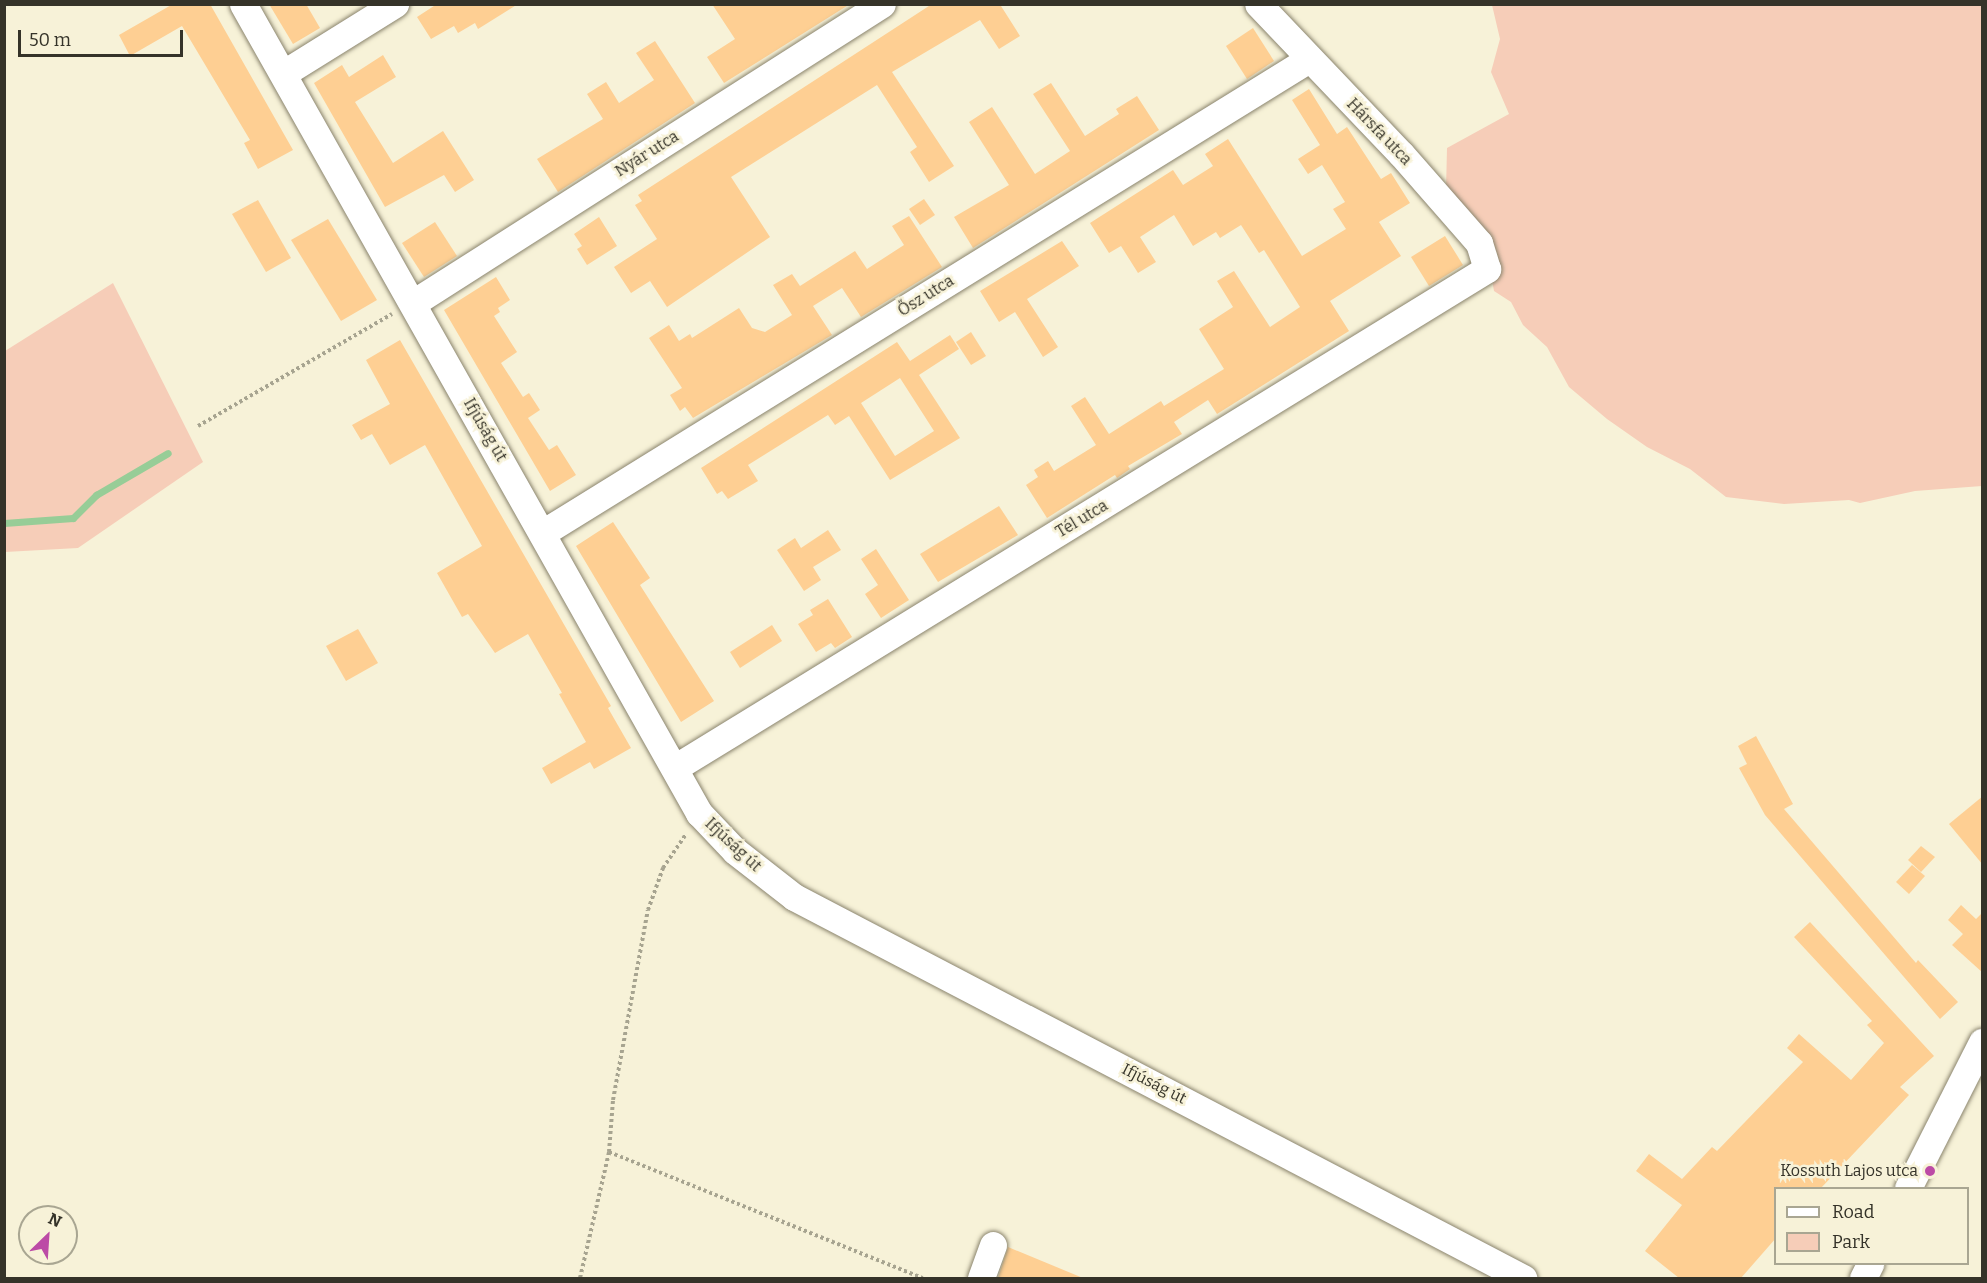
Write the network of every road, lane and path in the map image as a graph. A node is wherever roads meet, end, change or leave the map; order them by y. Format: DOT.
graph roads {
  1 [pos="243,4"];
  2 [pos="395,4"];
  3 [pos="882,4"];
  4 [pos="1258,4"];
  5 [pos="1309,59"];
  6 [pos="284,73"];
  7 [pos="1487,269"];
  8 [pos="412,303"];
  9 [pos="198,426"];
  10 [pos="544,532"];
  11 [pos="676,767"];
  12 [pos="699,813"];
  13 [pos="1983,1042"];
  14 [pos="609,1152"];
  15 [pos="1909,1187"];
  16 [pos="993,1245"];
  17 [pos="580,1278"];
  18 [pos="923,1278"];
  19 [pos="981,1278"];
  20 [pos="1523,1278"];
  1 -- 6 [label="street, Ifjúság út"];
  2 -- 6 [label="street"];
  3 -- 8 [label="street, Nyár utca"];
  4 -- 5 [label="street, Hársfa utca"];
  5 -- 7 [label="street, Hársfa utca"];
  5 -- 10 [label="street, Ősz utca"];
  6 -- 8 [label="street, Ifjúság út"];
  7 -- 11 [label="street, Tél utca"];
  8 -- 9 [label="path"];
  8 -- 10 [label="street, Ifjúság út"];
  10 -- 11 [label="street, Ifjúság út"];
  11 -- 12 [label="street, Ifjúság út"];
  12 -- 14 [label="path"];
  12 -- 20 [label="street, Ifjúság út"];
  13 -- 15 [label="street"];
  14 -- 17 [label="path"];
  14 -- 18 [label="path"];
  16 -- 19 [label="street"];
}
